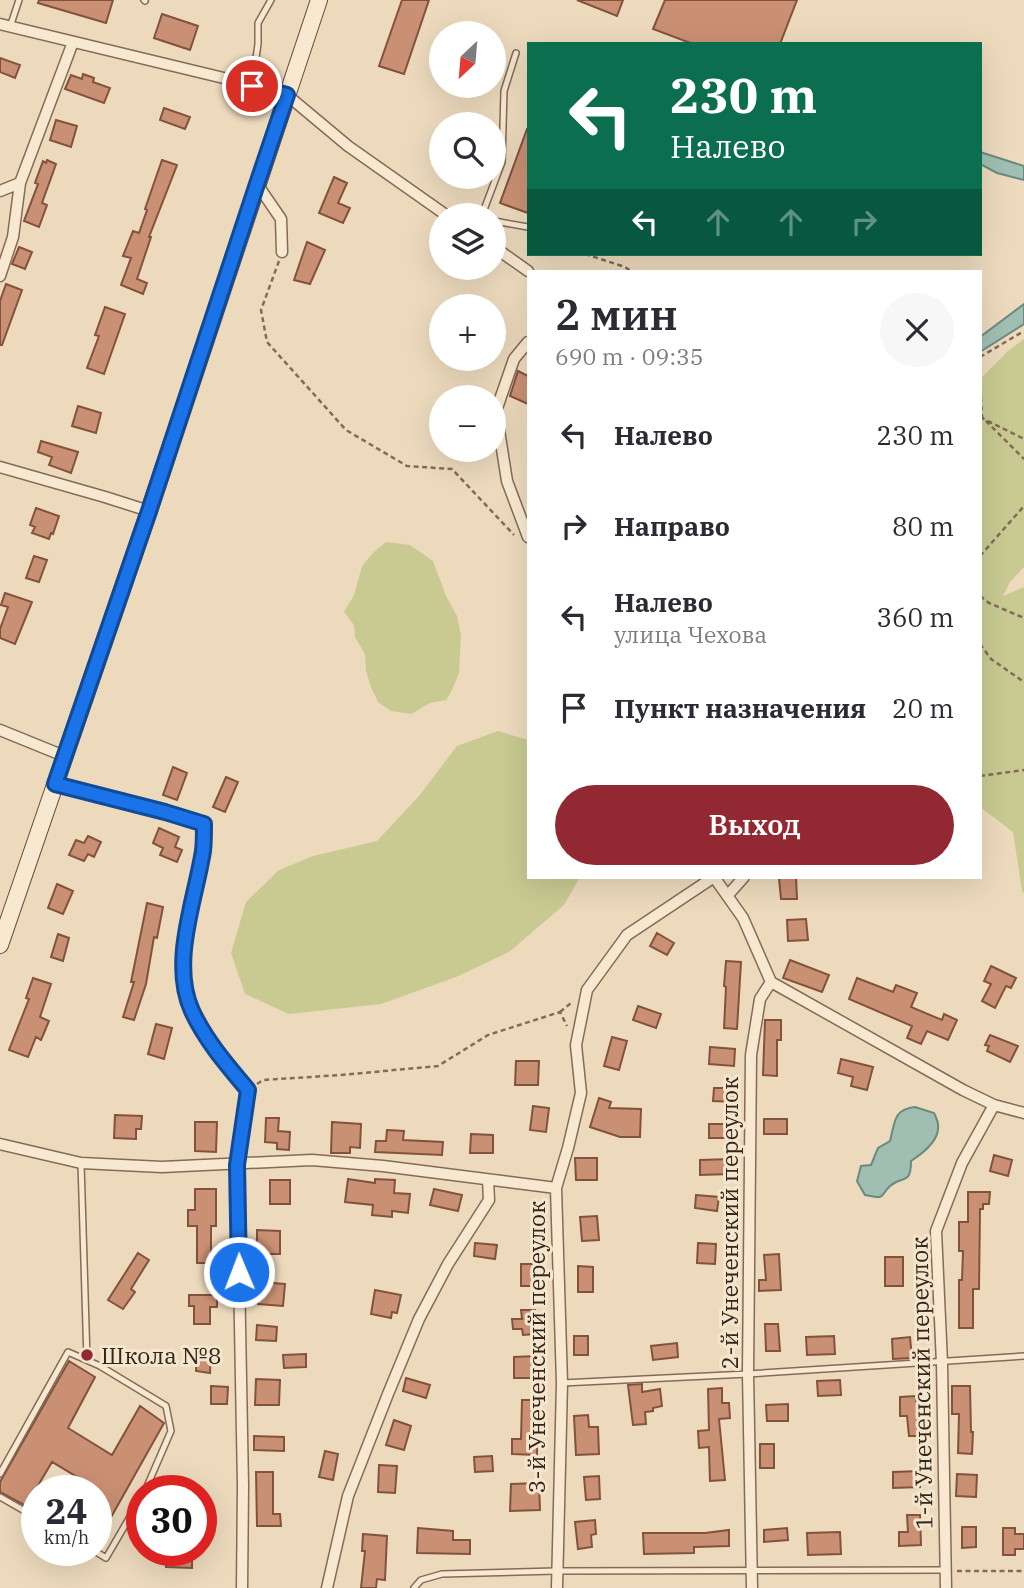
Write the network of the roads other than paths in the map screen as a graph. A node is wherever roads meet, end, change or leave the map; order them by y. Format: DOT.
graph roads {
  1 [pos="19,0"];
  2 [pos="271,0"];
  3 [pos="319,0"];
  4 [pos="5,25"];
  5 [pos="72,43"];
  6 [pos="516,53"];
  7 [pos="252,86"];
  8 [pos="287,95"];
  9 [pos="20,183"];
  10 [pos="257,184"];
  11 [pos="0,191"];
  12 [pos="429,203"];
  13 [pos="487,203"];
  14 [pos="506,223"];
  15 [pos="527,227"];
  16 [pos="282,252"];
  17 [pos="506,255"];
  18 [pos="527,270"];
  19 [pos="0,276"];
  20 [pos="527,343"];
  21 [pos="0,467"];
  22 [pos="149,511"];
  23 [pos="524,538"];
  24 [pos="0,730"];
  25 [pos="64,756"];
  26 [pos="55,784"];
  27 [pos="711,879"];
  28 [pos="716,879"];
  29 [pos="742,879"];
  30 [pos="728,895"];
  31 [pos="0,944"];
  32 [pos="771,982"];
  33 [pos="994,1105"];
  34 [pos="1024,1113"];
  35 [pos="0,1144"];
  36 [pos="82,1163"];
  37 [pos="237,1165"];
  38 [pos="488,1180"];
  39 [pos="556,1188"];
  40 [pos="1024,1356"];
  41 [pos="87,1360"];
  42 [pos="942,1363"];
  43 [pos="748,1374"];
  44 [pos="562,1383"];
  45 [pos="0,1474"];
  46 [pos="152,1475"];
  47 [pos="0,1497"];
  48 [pos="21,1509"];
  49 [pos="126,1524"];
  50 [pos="112,1548"];
  51 [pos="946,1570"];
  52 [pos="556,1571"];
  53 [pos="751,1571"];
  54 [pos="242,1588"];
  55 [pos="327,1588"];
  56 [pos="414,1588"];
  57 [pos="557,1588"];
  58 [pos="752,1588"];
  59 [pos="946,1588"];
  1 -- 4 [label="lane"];
  2 -- 7 [label="lane"];
  3 -- 8 [label="main road"];
  4 -- 5 [label="street"];
  5 -- 7 [label="street"];
  5 -- 9 [label="street"];
  6 -- 13 [label="lane"];
  7 -- 8 [label="street"];
  8 -- 10 [label="main road"];
  8 -- 12 [label="street"];
  9 -- 11 [label="street"];
  9 -- 19 [label="street"];
  10 -- 16 [label="street"];
  10 -- 22 [label="main road"];
  14 -- 15 [label="lane"];
  17 -- 18 [label="street"];
  20 -- 23 [label="street"];
  21 -- 22 [label="street"];
  22 -- 25 [label="main road"];
  24 -- 25 [label="street"];
  25 -- 26 [label="main road"];
  26 -- 31 [label="main road"];
  26 -- 37 [label="street"];
  27 -- 39 [label="street, 3-й Унеченский переулок"];
  28 -- 30 [label="street"];
  29 -- 30 [label="street"];
  30 -- 32 [label="street"];
  32 -- 33 [label="street"];
  32 -- 43 [label="street, 2-й Унеченский переулок"];
  33 -- 34 [label="street"];
  33 -- 42 [label="street, 1-й Унеченский переулок"];
  35 -- 36 [label="street"];
  36 -- 37 [label="street"];
  36 -- 41 [label="lane"];
  37 -- 38 [label="street"];
  37 -- 54 [label="street"];
  38 -- 39 [label="street"];
  38 -- 55 [label="street"];
  39 -- 44 [label="street, 3-й Унеченский переулок"];
  40 -- 42 [label="lane"];
  41 -- 45 [label="lane"];
  41 -- 46 [label="lane"];
  42 -- 43 [label="lane"];
  42 -- 51 [label="street, 1-й Унеченский переулок"];
  43 -- 44 [label="lane"];
  43 -- 53 [label="street, 2-й Унеченский переулок"];
  44 -- 52 [label="street, 3-й Унеченский переулок"];
  47 -- 48 [label="lane"];
  49 -- 50 [label="lane"];
  51 -- 53 [label="lane"];
  51 -- 59 [label="street, 1-й Унеченский переулок"];
  52 -- 53 [label="lane"];
  52 -- 56 [label="lane"];
  52 -- 57 [label="street, 3-й Унеченский переулок"];
  53 -- 58 [label="street, 2-й Унеченский переулок"];
}
